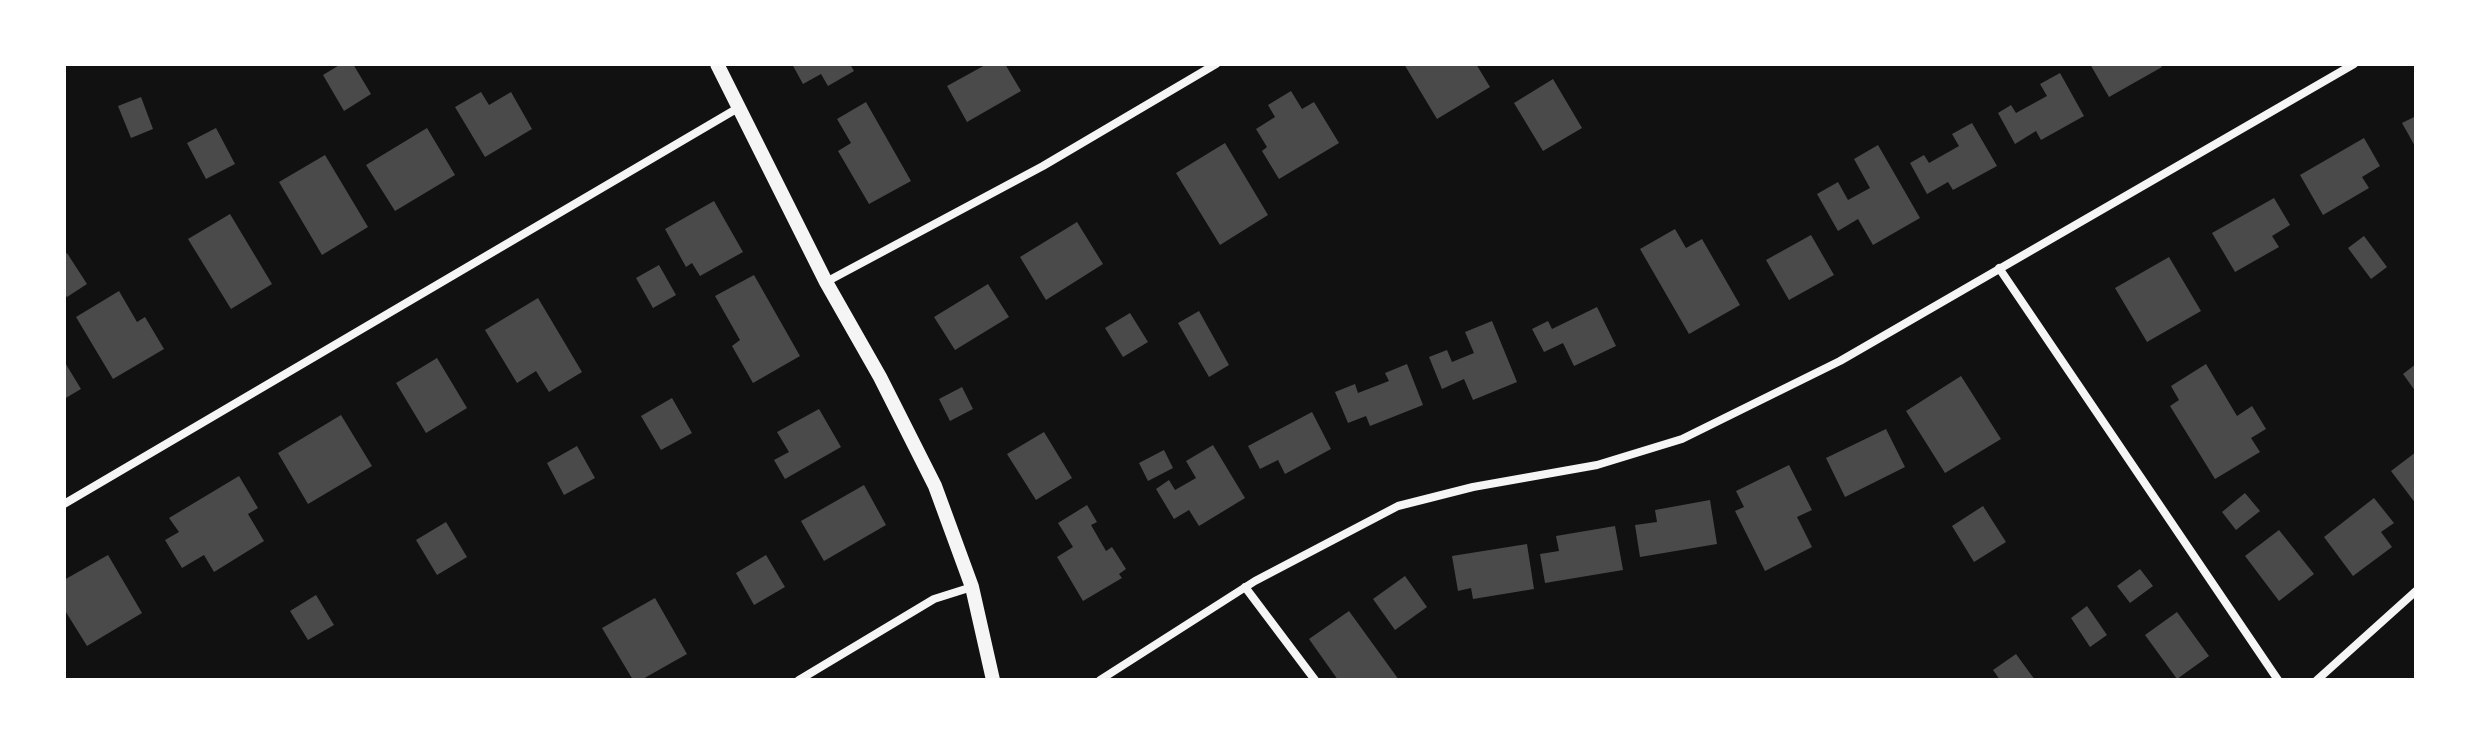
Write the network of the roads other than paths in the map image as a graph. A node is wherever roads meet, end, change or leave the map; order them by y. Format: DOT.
graph roads {
  1 [pos="717,64"];
  2 [pos="1216,64"];
  3 [pos="2354,64"];
  4 [pos="738,108"];
  5 [pos="1999,268"];
  6 [pos="826,282"];
  7 [pos="64,504"];
  8 [pos="972,587"];
  9 [pos="1245,587"];
  10 [pos="2416,591"];
  11 [pos="799,680"];
  12 [pos="993,680"];
  13 [pos="1100,680"];
  14 [pos="1315,680"];
  15 [pos="2278,680"];
  16 [pos="2317,680"];
  1 -- 4 [label="street"];
  2 -- 6 [label="street"];
  3 -- 5 [label="street"];
  4 -- 6 [label="street"];
  4 -- 7 [label="street"];
  5 -- 9 [label="street"];
  5 -- 15 [label="street"];
  6 -- 8 [label="street"];
  8 -- 11 [label="street"];
  8 -- 12 [label="street"];
  9 -- 13 [label="street"];
  9 -- 14 [label="street"];
  10 -- 16 [label="street"];
}
